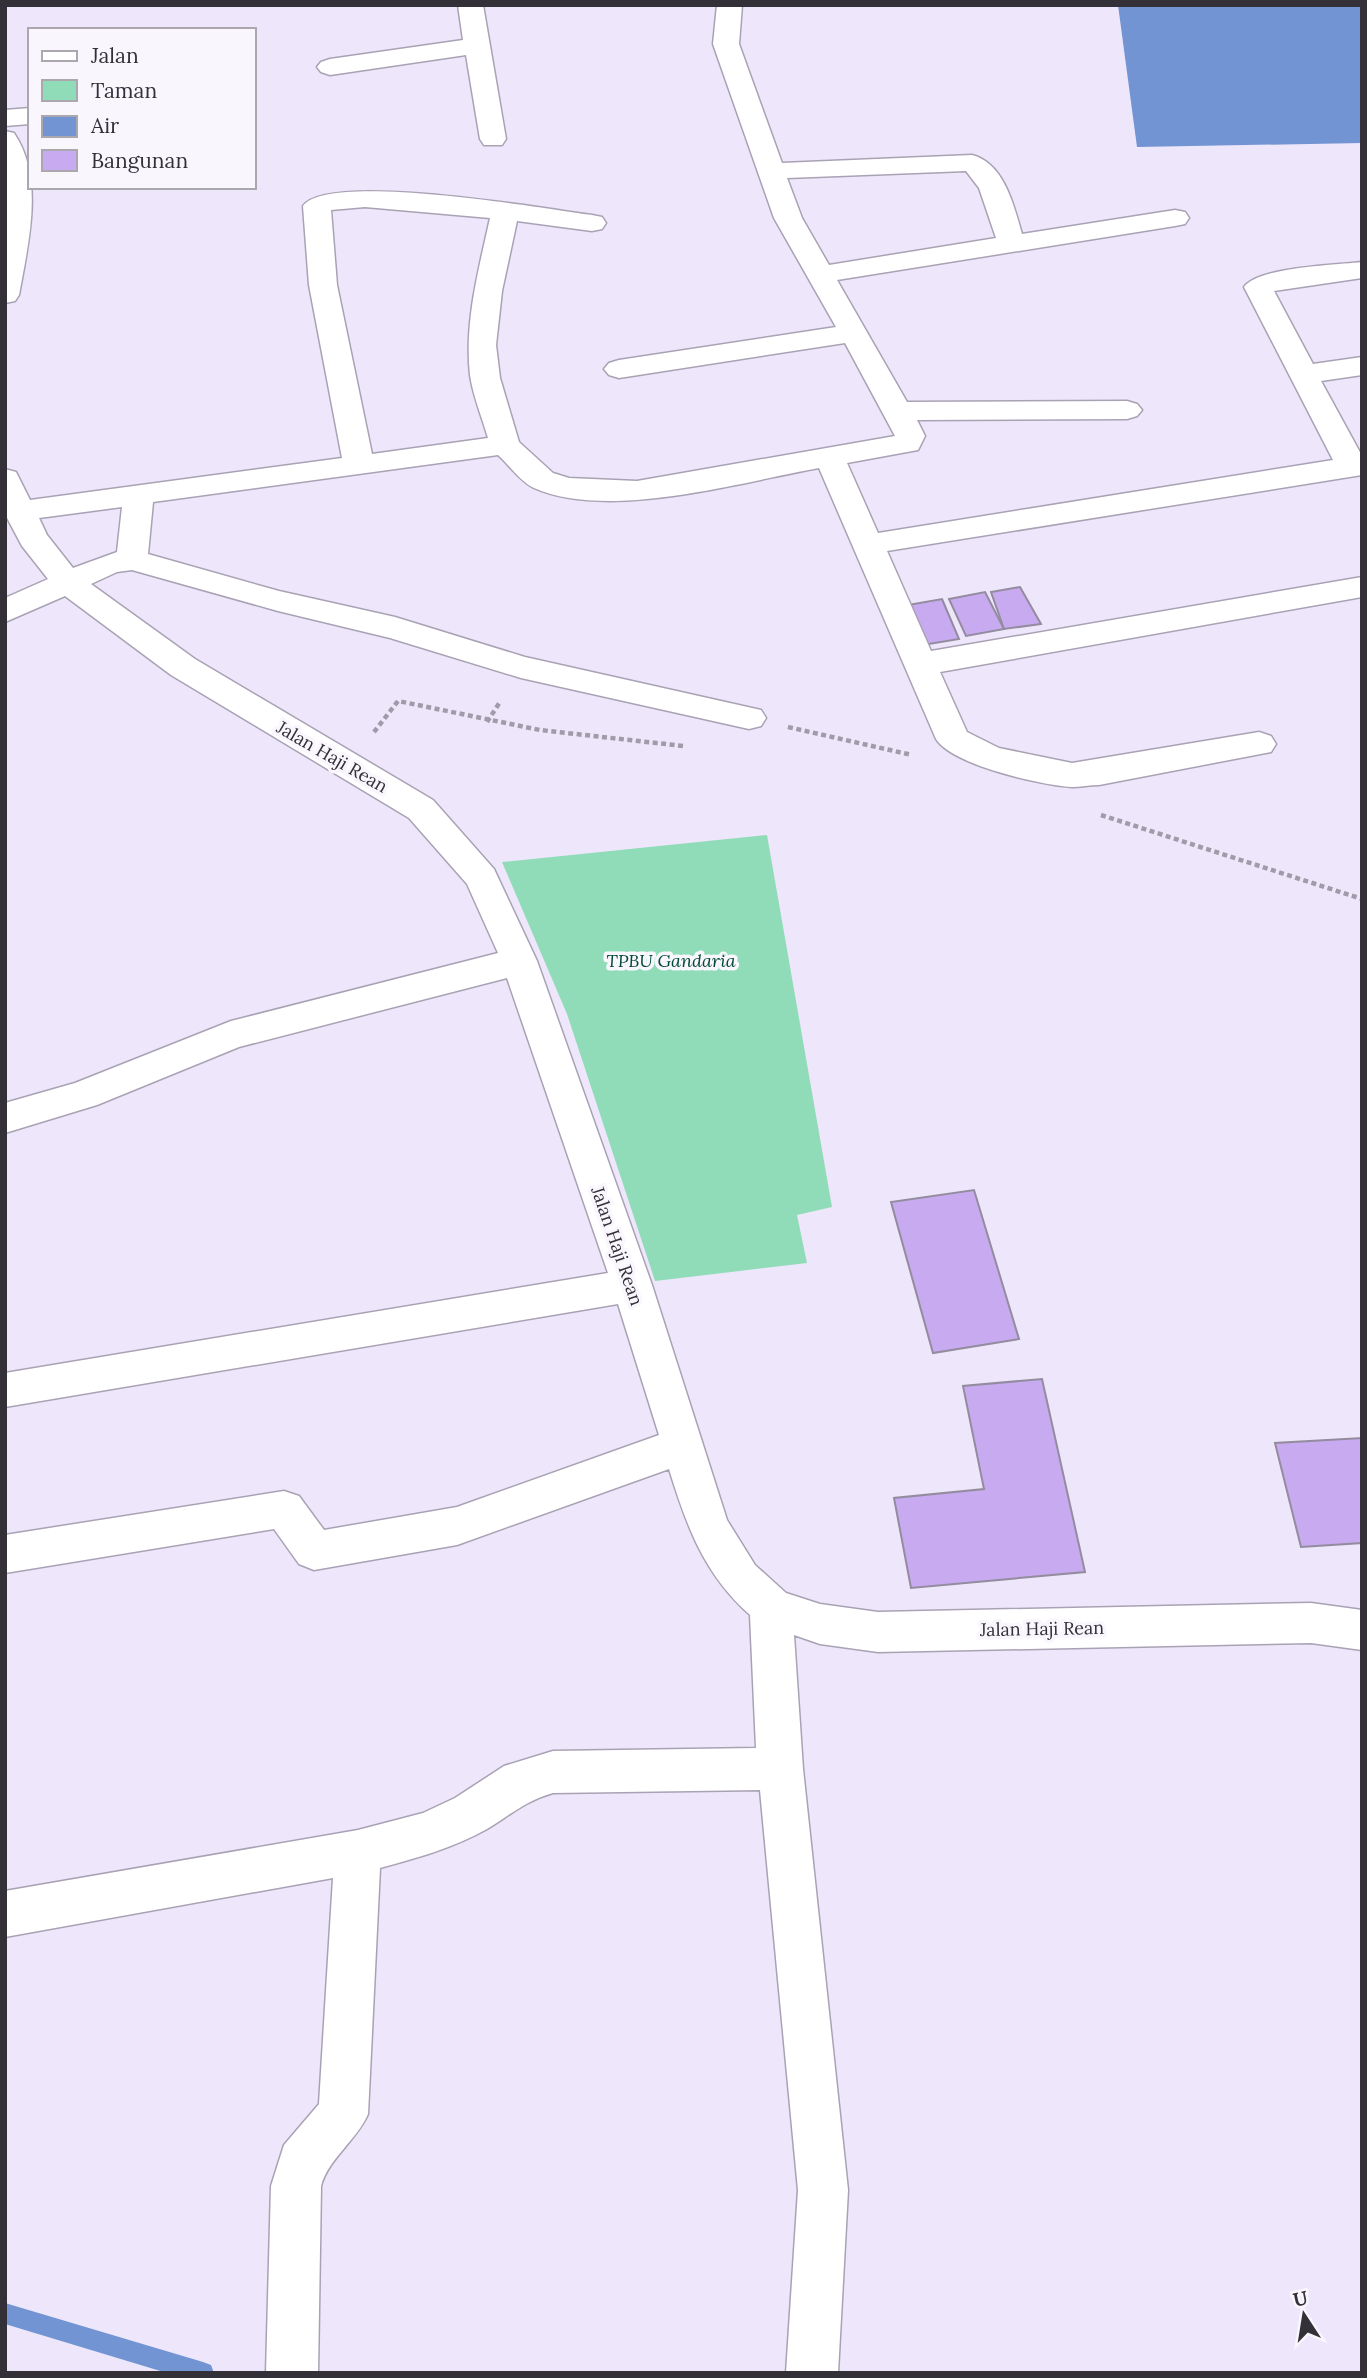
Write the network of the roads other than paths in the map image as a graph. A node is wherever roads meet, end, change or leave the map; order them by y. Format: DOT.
graph roads {
  1 [pos="470,5"];
  2 [pos="730,5"];
  3 [pos="476,46"];
  4 [pos="330,67"];
  5 [pos="28,116"];
  6 [pos="5,118"];
  7 [pos="5,139"];
  8 [pos="493,139"];
  9 [pos="772,171"];
  10 [pos="505,213"];
  11 [pos="1175,218"];
  12 [pos="592,223"];
  13 [pos="1012,244"];
  14 [pos="1362,270"];
  15 [pos="822,274"];
  16 [pos="5,295"];
  17 [pos="853,333"];
  18 [pos="1362,366"];
  19 [pos="619,369"];
  20 [pos="1305,374"];
  21 [pos="1127,410"];
  22 [pos="898,411"];
  23 [pos="505,445"];
  24 [pos="830,458"];
  25 [pos="359,465"];
  26 [pos="1357,466"];
  27 [pos="139,494"];
  28 [pos="16,518"];
  29 [pos="870,544"];
  30 [pos="132,560"];
  31 [pos="69,584"];
  32 [pos="1362,587"];
  33 [pos="5,611"];
  34 [pos="921,664"];
  35 [pos="764,725"];
  36 [pos="1259,744"];
  37 [pos="519,961"];
  38 [pos="5,1118"];
  39 [pos="632,1286"];
  40 [pos="5,1390"];
  41 [pos="657,1455"];
  42 [pos="5,1553"];
  43 [pos="771,1607"];
  44 [pos="1362,1630"];
  45 [pos="780,1769"];
  46 [pos="358,1852"];
  47 [pos="5,1914"];
  48 [pos="292,2373"];
  49 [pos="812,2373"];
  1 -- 3 [label="street"];
  2 -- 9 [label="street"];
  3 -- 4 [label="street"];
  3 -- 8 [label="street"];
  5 -- 6 [label="street"];
  7 -- 16 [label="street"];
  9 -- 13 [label="street"];
  9 -- 15 [label="street"];
  10 -- 12 [label="street"];
  10 -- 23 [label="street"];
  10 -- 25 [label="street"];
  11 -- 13 [label="street"];
  13 -- 15 [label="street"];
  14 -- 20 [label="street"];
  15 -- 17 [label="street"];
  17 -- 19 [label="street"];
  17 -- 22 [label="street"];
  18 -- 20 [label="street"];
  20 -- 26 [label="street"];
  21 -- 22 [label="street"];
  22 -- 24 [label="street"];
  23 -- 24 [label="street"];
  23 -- 25 [label="street"];
  24 -- 29 [label="street"];
  25 -- 27 [label="street"];
  26 -- 29 [label="street"];
  27 -- 28 [label="street"];
  27 -- 30 [label="street"];
  28 -- 31 [label="street, Jalan Haji Rean"];
  29 -- 34 [label="street"];
  30 -- 31 [label="street"];
  30 -- 35 [label="street"];
  31 -- 33 [label="street"];
  31 -- 37 [label="street, Jalan Haji Rean"];
  32 -- 34 [label="street"];
  34 -- 36 [label="street"];
  37 -- 38 [label="street"];
  37 -- 39 [label="street, Jalan Haji Rean"];
  39 -- 40 [label="street"];
  39 -- 41 [label="street, Jalan Haji Rean"];
  41 -- 42 [label="street"];
  41 -- 43 [label="street, Jalan Haji Rean"];
  43 -- 44 [label="street, Jalan Haji Rean"];
  43 -- 45 [label="street"];
  45 -- 46 [label="street"];
  45 -- 49 [label="street"];
  46 -- 47 [label="street"];
  46 -- 48 [label="street"];
}
